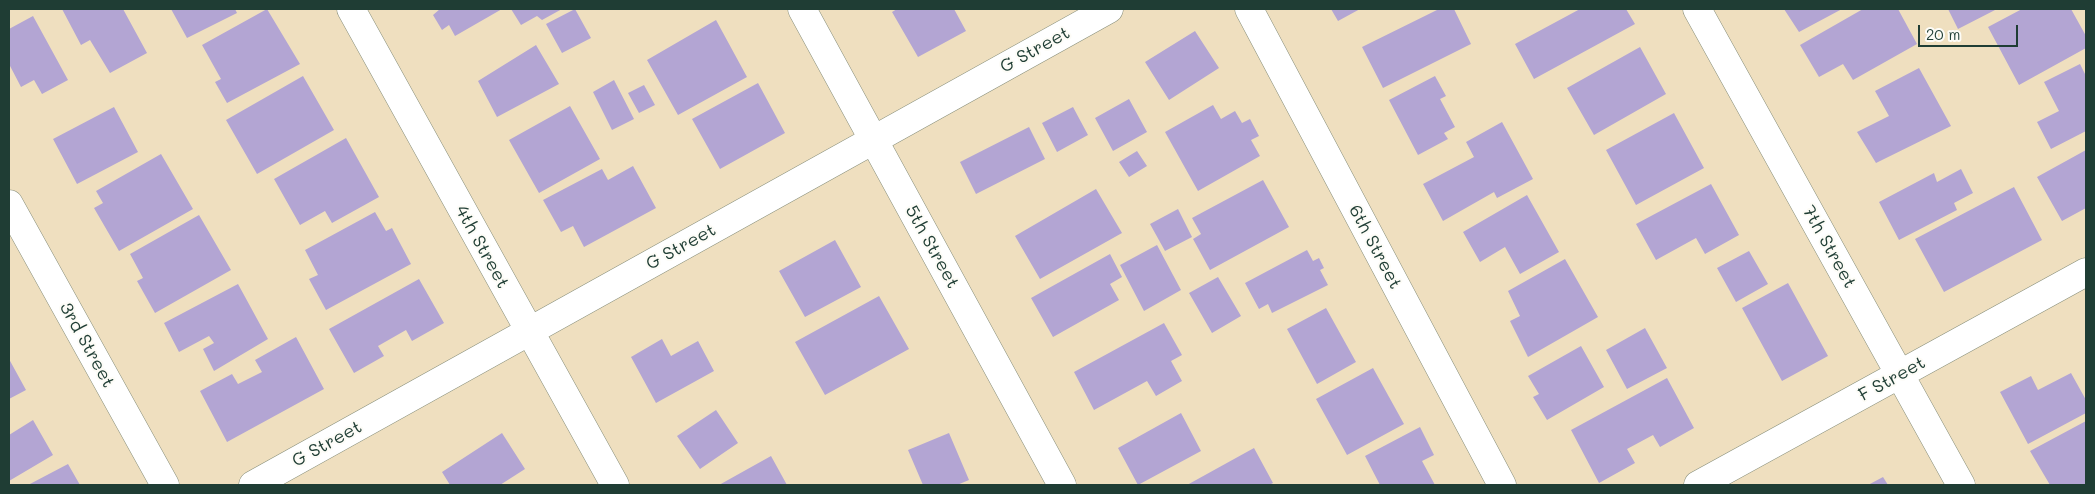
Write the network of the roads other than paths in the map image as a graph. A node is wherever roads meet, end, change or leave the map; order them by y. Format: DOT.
graph roads {
  1 [pos="351,9"];
  2 [pos="802,9"];
  3 [pos="1109,9"];
  4 [pos="1249,9"];
  5 [pos="1697,9"];
  6 [pos="874,140"];
  7 [pos="9,204"];
  8 [pos="2086,272"];
  9 [pos="529,332"];
  10 [pos="1899,375"];
  11 [pos="165,485"];
  12 [pos="253,485"];
  13 [pos="615,485"];
  14 [pos="1062,485"];
  15 [pos="1502,485"];
  16 [pos="1698,485"];
  17 [pos="1961,485"];
  1 -- 9 [label="street, 4th Street"];
  2 -- 6 [label="street, 5th Street"];
  3 -- 6 [label="street, G Street"];
  4 -- 15 [label="street, 6th Street"];
  5 -- 10 [label="street, 7th Street"];
  6 -- 9 [label="street, G Street"];
  6 -- 14 [label="street, 5th Street"];
  7 -- 11 [label="street, 3rd Street"];
  8 -- 10 [label="street, F Street"];
  9 -- 12 [label="street, G Street"];
  9 -- 13 [label="street, 4th Street"];
  10 -- 16 [label="street, F Street"];
  10 -- 17 [label="street, 7th Street"];
}
